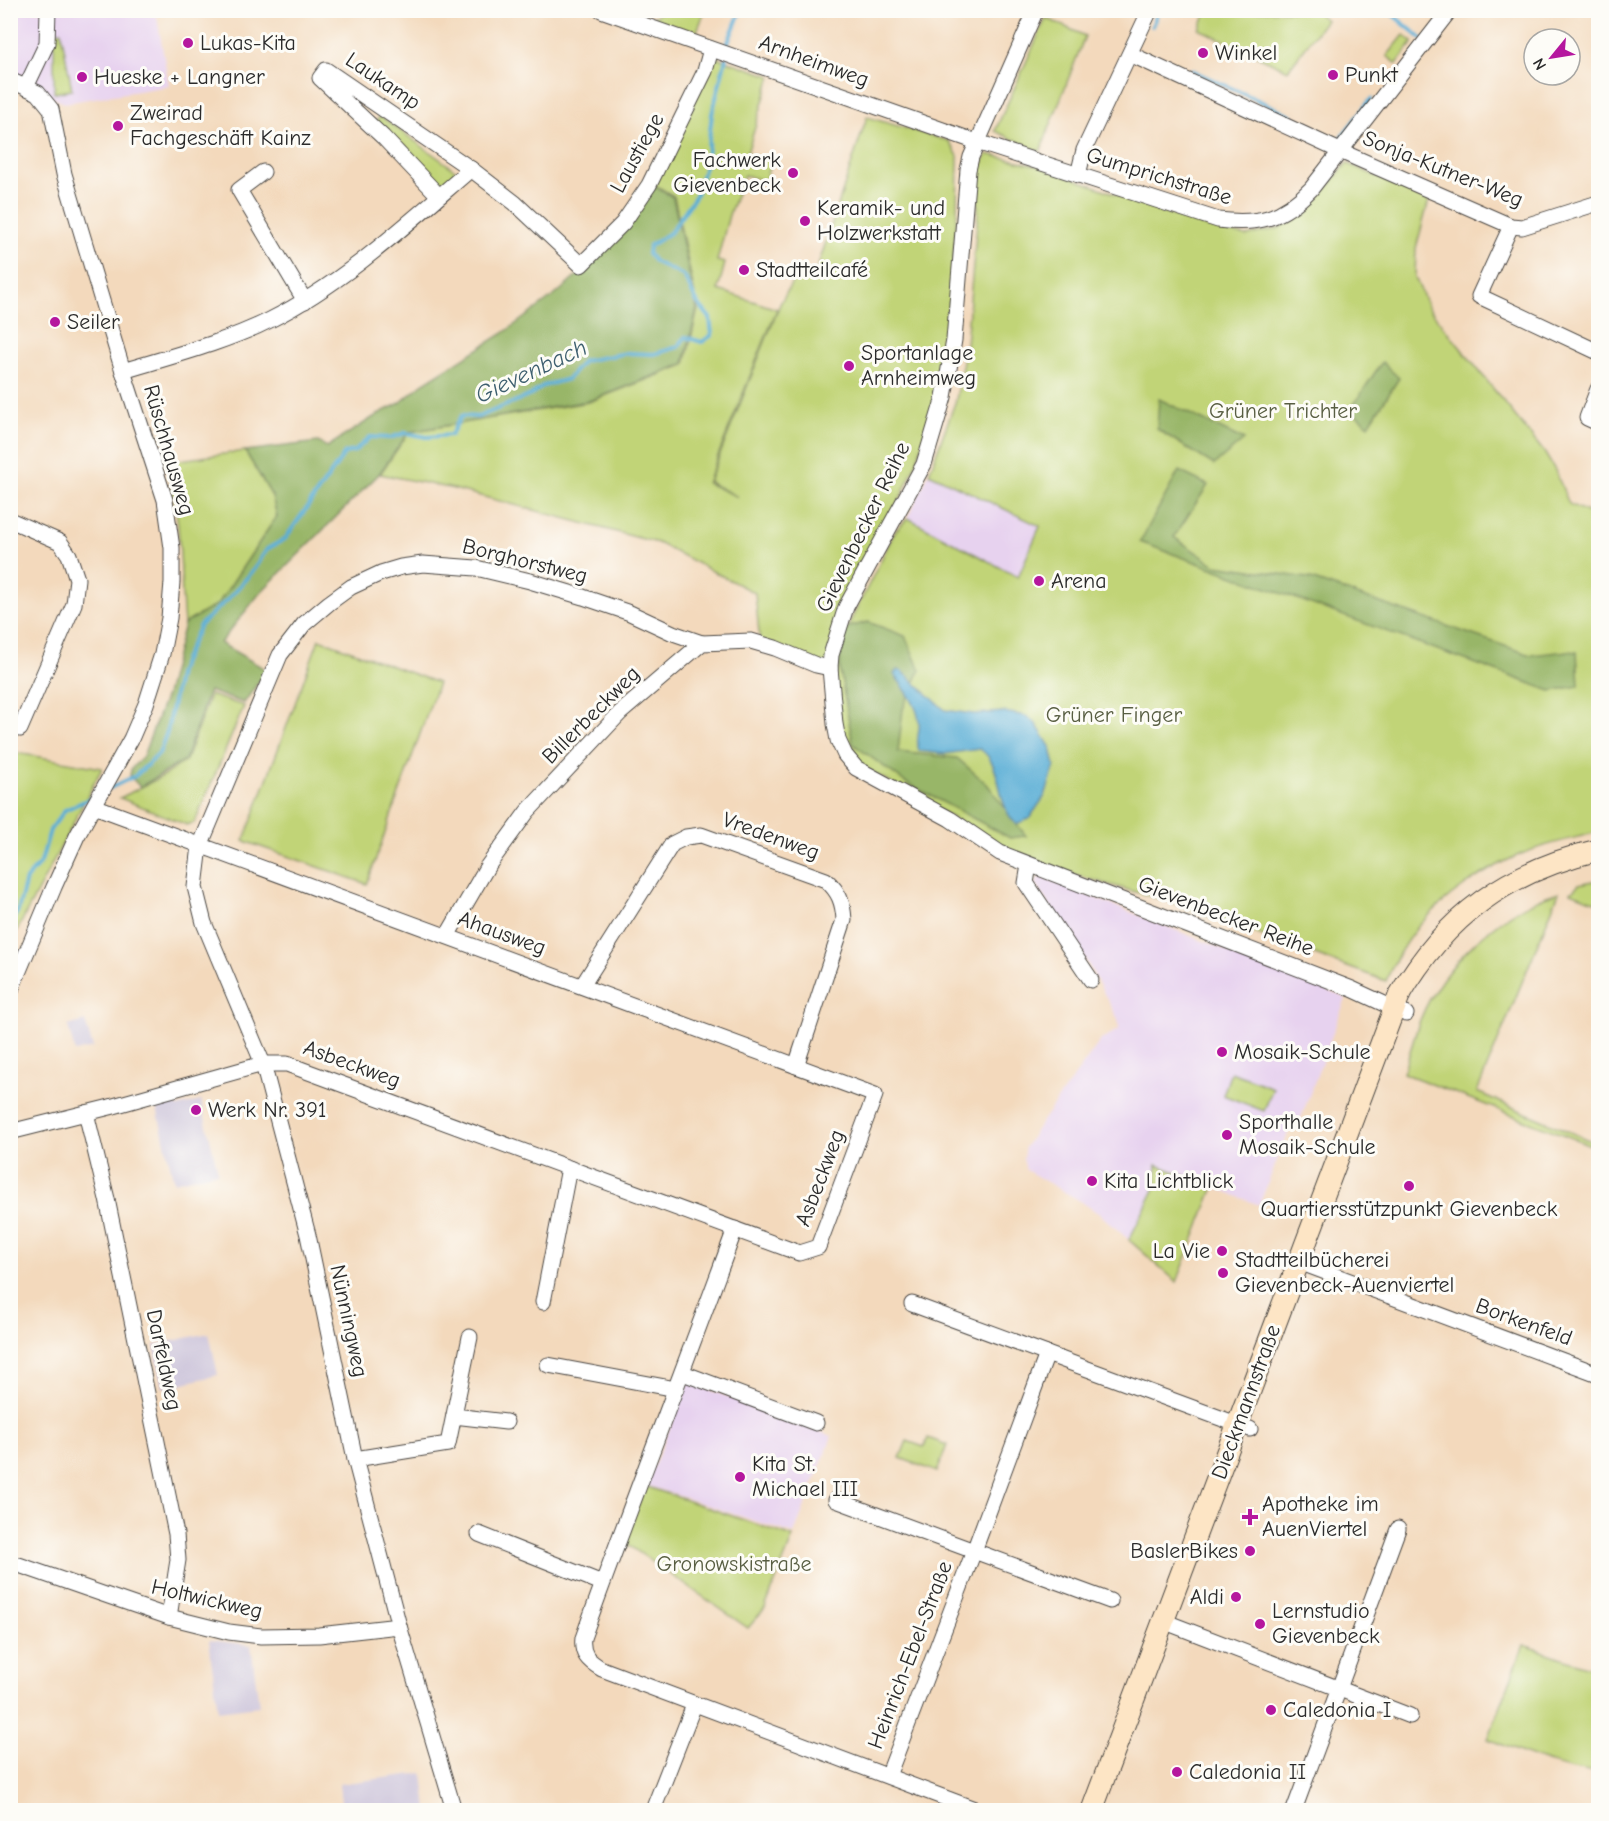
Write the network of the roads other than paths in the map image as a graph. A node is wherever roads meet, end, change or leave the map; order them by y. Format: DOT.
graph roads {
  1 [pos="48,10"];
  2 [pos="601,10"];
  3 [pos="1036,10"];
  4 [pos="1150,10"];
  5 [pos="1450,10"];
  6 [pos="713,49"];
  7 [pos="1130,54"];
  8 [pos="10,80"];
  9 [pos="26,87"];
  10 [pos="977,142"];
  11 [pos="1340,151"];
  12 [pos="471,169"];
  13 [pos="263,172"];
  14 [pos="1078,175"];
  15 [pos="439,196"];
  16 [pos="1599,203"];
  17 [pos="1511,226"];
  18 [pos="581,266"];
  19 [pos="305,301"];
  20 [pos="1599,352"];
  21 [pos="123,371"];
  22 [pos="1599,389"];
  23 [pos="1599,423"];
  24 [pos="10,520"];
  25 [pos="702,643"];
  26 [pos="830,668"];
  27 [pos="20,729"];
  28 [pos="94,806"];
  29 [pos="200,846"];
  30 [pos="1599,850"];
  31 [pos="1599,863"];
  32 [pos="1029,865"];
  33 [pos="447,936"];
  34 [pos="1091,980"];
  35 [pos="582,986"];
  36 [pos="11,990"];
  37 [pos="1400,1011"];
  38 [pos="263,1064"];
  39 [pos="796,1066"];
  40 [pos="86,1113"];
  41 [pos="869,1113"];
  42 [pos="10,1132"];
  43 [pos="569,1168"];
  44 [pos="735,1229"];
  45 [pos="1304,1264"];
  46 [pos="543,1302"];
  47 [pos="912,1304"];
  48 [pos="470,1337"];
  49 [pos="1047,1354"];
  50 [pos="548,1365"];
  51 [pos="683,1373"];
  52 [pos="1599,1374"];
  53 [pos="676,1389"];
  54 [pos="454,1416"];
  55 [pos="506,1422"];
  56 [pos="816,1423"];
  57 [pos="1244,1427"];
  58 [pos="355,1460"];
  59 [pos="836,1500"];
  60 [pos="1398,1529"];
  61 [pos="479,1534"];
  62 [pos="974,1551"];
  63 [pos="10,1566"];
  64 [pos="602,1583"];
  65 [pos="1110,1601"];
  66 [pos="169,1617"];
  67 [pos="1170,1624"];
  68 [pos="399,1626"];
  69 [pos="1339,1687"];
  70 [pos="694,1705"];
  71 [pos="1410,1716"];
  72 [pos="888,1776"];
  73 [pos="454,1810"];
  74 [pos="654,1810"];
  75 [pos="977,1810"];
  76 [pos="1092,1810"];
  77 [pos="1106,1810"];
  78 [pos="1294,1810"];
  1 -- 9 [label="street"];
  2 -- 6 [label="street, Arnheimweg"];
  3 -- 10 [label="street, Gievenbecker Reihe"];
  4 -- 7 [label="street"];
  5 -- 11 [label="street, Gumprichstraße"];
  6 -- 10 [label="street, Arnheimweg"];
  6 -- 18 [label="street, Laustiege"];
  7 -- 11 [label="street, Sonja-Kutner-Weg"];
  7 -- 14 [label="street"];
  8 -- 9 [label="street, Rüschhausweg"];
  9 -- 21 [label="street, Rüschhausweg"];
  10 -- 14 [label="street, Gumprichstraße"];
  10 -- 26 [label="street, Gievenbecker Reihe"];
  11 -- 14 [label="street, Gumprichstraße"];
  11 -- 17 [label="street, Sonja-Kutner-Weg"];
  12 -- 15 [label="street"];
  12 -- 15 [label="street, Laukamp"];
  12 -- 18 [label="street, Laukamp"];
  13 -- 19 [label="street"];
  15 -- 19 [label="street"];
  16 -- 17 [label="street, Sonja-Kutner-Weg"];
  17 -- 20 [label="street"];
  19 -- 21 [label="street"];
  21 -- 28 [label="street, Rüschhausweg"];
  22 -- 23 [label="street"];
  24 -- 27 [label="street"];
  25 -- 26 [label="street"];
  25 -- 29 [label="street, Borghorstweg"];
  25 -- 33 [label="street, Billerbeckweg"];
  26 -- 32 [label="street, Gievenbecker Reihe"];
  28 -- 29 [label="street, Ahausweg"];
  28 -- 36 [label="street, Rüschhausweg"];
  29 -- 33 [label="street, Ahausweg"];
  29 -- 38 [label="street, Nünningweg"];
  30 -- 37 [label="street, Dieckmannstraße"];
  31 -- 37 [label="street, Dieckmannstraße"];
  32 -- 34 [label="street"];
  32 -- 37 [label="street, Gievenbecker Reihe"];
  33 -- 35 [label="street, Ahausweg"];
  35 -- 39 [label="street, Ahausweg"];
  35 -- 39 [label="street, Vredenweg"];
  37 -- 45 [label="street, Dieckmannstraße"];
  38 -- 40 [label="street, Asbeckweg"];
  38 -- 43 [label="street, Asbeckweg"];
  38 -- 58 [label="street, Nünningweg"];
  39 -- 41 [label="street, Ahausweg"];
  40 -- 42 [label="street, Asbeckweg"];
  40 -- 66 [label="street, Darfeldweg"];
  41 -- 44 [label="street, Asbeckweg"];
  43 -- 44 [label="street, Asbeckweg"];
  43 -- 46 [label="street"];
  44 -- 51 [label="street"];
  45 -- 52 [label="street, Borkenfeld"];
  45 -- 57 [label="street, Dieckmannstraße"];
  47 -- 49 [label="street"];
  48 -- 54 [label="street"];
  49 -- 57 [label="street"];
  49 -- 62 [label="street, Heinrich-Ebel-Straße"];
  50 -- 53 [label="street"];
  51 -- 53 [label="street"];
  51 -- 56 [label="street"];
  53 -- 64 [label="street"];
  54 -- 55 [label="street"];
  54 -- 58 [label="street"];
  57 -- 67 [label="street, Dieckmannstraße"];
  58 -- 68 [label="street, Nünningweg"];
  59 -- 62 [label="street, Heinrich-Ebel-Straße"];
  60 -- 69 [label="street"];
  61 -- 64 [label="street"];
  62 -- 65 [label="street, Heinrich-Ebel-Straße"];
  62 -- 72 [label="street, Heinrich-Ebel-Straße"];
  63 -- 66 [label="street, Holtwickweg"];
  64 -- 70 [label="street"];
  66 -- 68 [label="street, Holtwickweg"];
  67 -- 69 [label="street"];
  67 -- 76 [label="street, Dieckmannstraße"];
  67 -- 77 [label="street, Dieckmannstraße"];
  68 -- 73 [label="street, Nünningweg"];
  69 -- 71 [label="street"];
  69 -- 78 [label="street"];
  70 -- 72 [label="street"];
  70 -- 74 [label="street"];
  72 -- 75 [label="street"];
}
